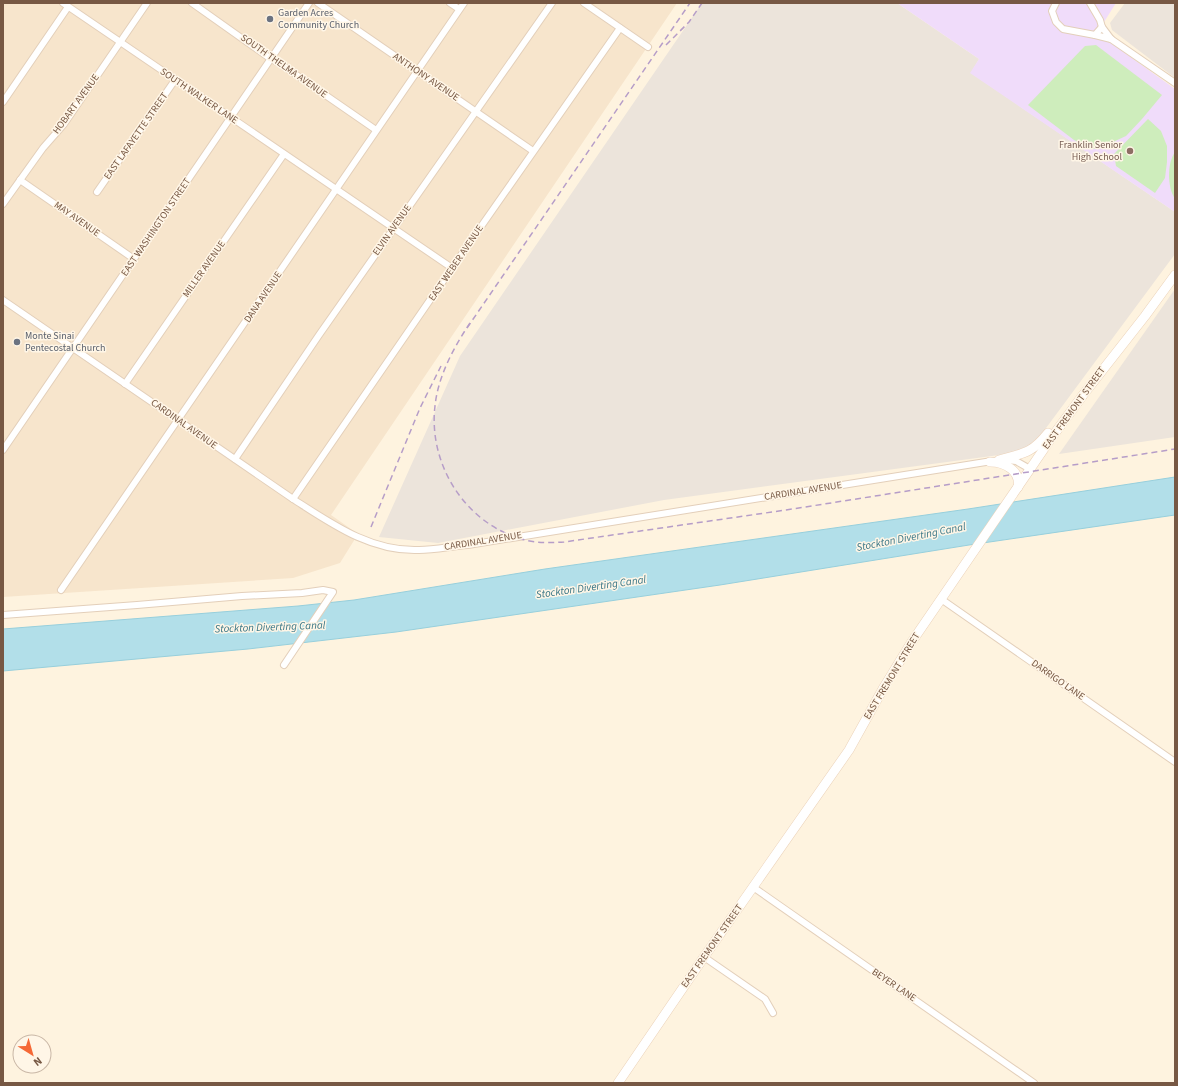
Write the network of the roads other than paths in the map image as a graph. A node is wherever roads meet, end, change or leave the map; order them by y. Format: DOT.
graph roads {
  1 [pos="148,3"];
  2 [pos="192,3"];
  3 [pos="309,3"];
  4 [pos="318,3"];
  5 [pos="450,3"];
  6 [pos="464,3"];
  7 [pos="552,3"];
  8 [pos="584,3"];
  9 [pos="1056,3"];
  10 [pos="1090,3"];
  11 [pos="65,5"];
  12 [pos="459,9"];
  13 [pos="1102,27"];
  14 [pos="620,28"];
  15 [pos="1094,35"];
  16 [pos="1111,39"];
  17 [pos="120,42"];
  18 [pos="648,47"];
  19 [pos="271,59"];
  20 [pos="417,71"];
  21 [pos="175,80"];
  22 [pos="1175,83"];
  23 [pos="3,102"];
  24 [pos="476,111"];
  25 [pos="231,117"];
  26 [pos="376,130"];
  27 [pos="533,151"];
  28 [pos="284,154"];
  29 [pos="20,180"];
  30 [pos="336,190"];
  31 [pos="97,192"];
  32 [pos="3,204"];
  33 [pos="394,228"];
  34 [pos="134,259"];
  35 [pos="452,268"];
  36 [pos="1175,275"];
  37 [pos="3,300"];
  38 [pos="73,348"];
  39 [pos="126,384"];
  40 [pos="1083,395"];
  41 [pos="178,420"];
  42 [pos="3,450"];
  43 [pos="235,459"];
  44 [pos="995,461"];
  45 [pos="1030,469"];
  46 [pos="1016,489"];
  47 [pos="293,499"];
  48 [pos="62,590"];
  49 [pos="941,598"];
  50 [pos="3,615"];
  51 [pos="284,665"];
  52 [pos="1175,762"];
  53 [pos="753,888"];
  54 [pos="704,957"];
  55 [pos="773,1013"];
  56 [pos="618,1083"];
  57 [pos="1034,1083"];
  1 -- 17 [label="street, HOBART AVENUE"];
  2 -- 19 [label="street, SOUTH THELMA AVENUE"];
  3 -- 19 [label="street, EAST WASHINGTON STREET"];
  4 -- 20 [label="street, ANTHONY AVENUE"];
  5 -- 12 [label="street"];
  6 -- 12 [label="street, DANA AVENUE"];
  7 -- 24 [label="street, ELVIN AVENUE"];
  8 -- 14 [label="street"];
  9 -- 15 [label="street"];
  10 -- 13 [label="street"];
  11 -- 17 [label="street, SOUTH WALKER LANE"];
  11 -- 23 [label="street"];
  12 -- 20 [label="street, DANA AVENUE"];
  13 -- 15 [label="street"];
  13 -- 16 [label="street"];
  14 -- 18 [label="street"];
  14 -- 27 [label="street, EAST WEBER AVENUE"];
  15 -- 16 [label="street"];
  16 -- 22 [label="street"];
  17 -- 21 [label="street, SOUTH WALKER LANE"];
  17 -- 29 [label="street, HOBART AVENUE"];
  19 -- 25 [label="street, EAST WASHINGTON STREET"];
  19 -- 26 [label="street, SOUTH THELMA AVENUE"];
  20 -- 24 [label="street, ANTHONY AVENUE"];
  20 -- 26 [label="street, DANA AVENUE"];
  21 -- 25 [label="street, SOUTH WALKER LANE"];
  21 -- 31 [label="street, EAST LAFAYETTE STREET"];
  24 -- 27 [label="street, ANTHONY AVENUE"];
  24 -- 33 [label="street, ELVIN AVENUE"];
  25 -- 28 [label="street, SOUTH WALKER LANE"];
  25 -- 34 [label="street, EAST WASHINGTON STREET"];
  26 -- 30 [label="street, DANA AVENUE"];
  27 -- 35 [label="street, EAST WEBER AVENUE"];
  28 -- 30 [label="street, SOUTH WALKER LANE"];
  28 -- 39 [label="street, MILLER AVENUE"];
  29 -- 32 [label="street, HOBART AVENUE"];
  29 -- 34 [label="street, MAY AVENUE"];
  30 -- 33 [label="street, SOUTH WALKER LANE"];
  30 -- 41 [label="street, DANA AVENUE"];
  33 -- 35 [label="street, SOUTH WALKER LANE"];
  33 -- 43 [label="street, ELVIN AVENUE"];
  34 -- 38 [label="street, EAST WASHINGTON STREET"];
  35 -- 47 [label="street, EAST WEBER AVENUE"];
  36 -- 40 [label="main road, EAST FREMONT STREET"];
  37 -- 38 [label="street, CARDINAL AVENUE"];
  38 -- 39 [label="street, CARDINAL AVENUE"];
  38 -- 42 [label="street, EAST WASHINGTON STREET"];
  39 -- 41 [label="street, CARDINAL AVENUE"];
  40 -- 44 [label="main road"];
  40 -- 45 [label="main road, EAST FREMONT STREET"];
  41 -- 43 [label="street, CARDINAL AVENUE"];
  41 -- 48 [label="street, DANA AVENUE"];
  43 -- 47 [label="street, CARDINAL AVENUE"];
  44 -- 45 [label="street, CARDINAL AVENUE"];
  44 -- 46 [label="main road"];
  44 -- 47 [label="street, CARDINAL AVENUE"];
  45 -- 46 [label="main road, EAST FREMONT STREET"];
  46 -- 49 [label="main road, EAST FREMONT STREET"];
  49 -- 52 [label="street, DARRIGO LANE"];
  49 -- 53 [label="main road, EAST FREMONT STREET"];
  50 -- 51 [label="street"];
  53 -- 54 [label="main road, EAST FREMONT STREET"];
  53 -- 57 [label="street, BEYER LANE"];
  54 -- 55 [label="street"];
  54 -- 56 [label="main road, EAST FREMONT STREET"];
}
